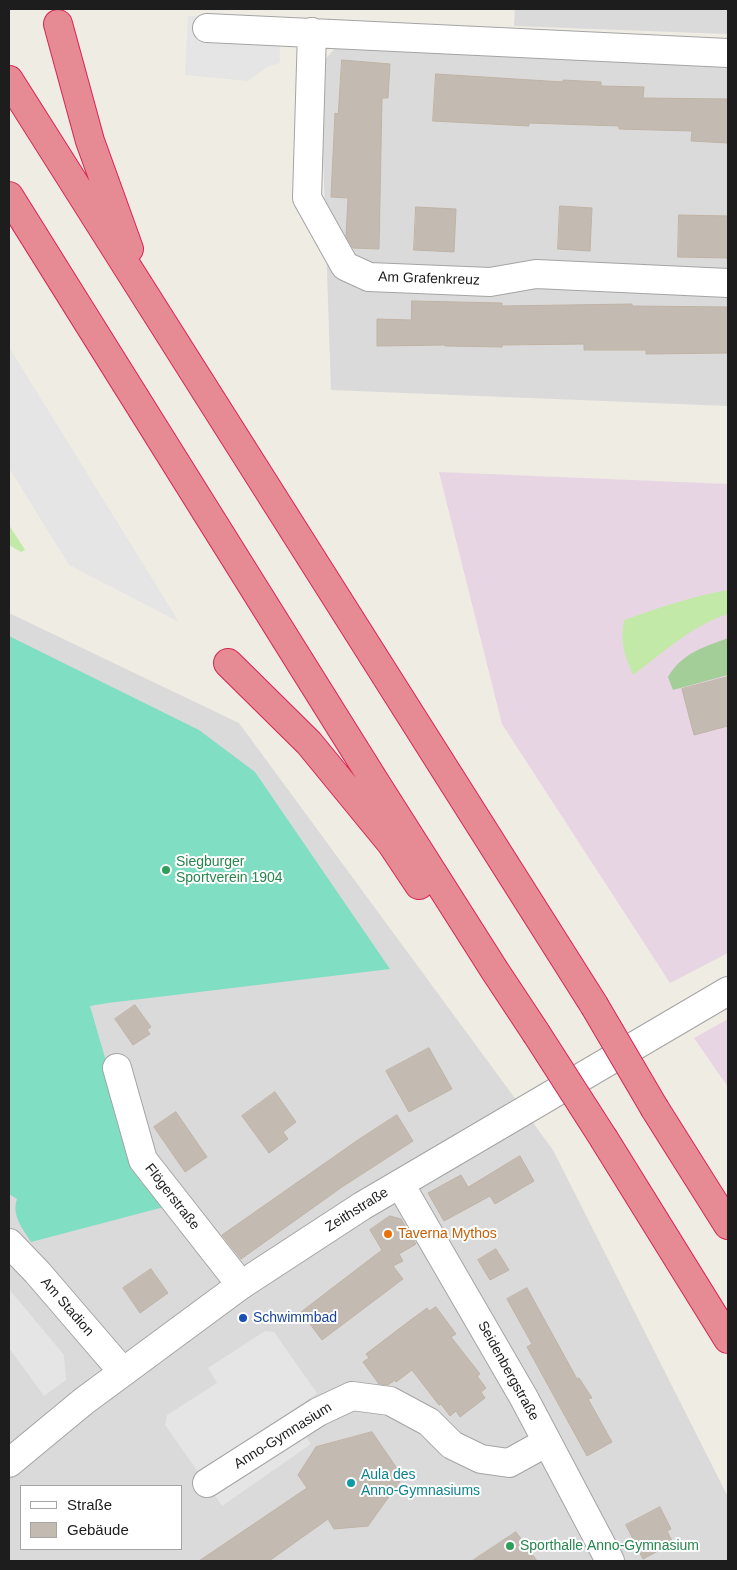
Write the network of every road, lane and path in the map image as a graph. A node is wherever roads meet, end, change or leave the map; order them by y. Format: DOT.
graph roads {
  1 [pos="58,24"];
  2 [pos="207,28"];
  3 [pos="312,32"];
  4 [pos="728,53"];
  5 [pos="9,80"];
  6 [pos="9,196"];
  7 [pos="728,282"];
  8 [pos="148,300"];
  9 [pos="228,663"];
  10 [pos="495,971"];
  11 [pos="728,991"];
  12 [pos="117,1068"];
  13 [pos="400,1184"];
  14 [pos="728,1226"];
  15 [pos="9,1243"];
  16 [pos="241,1286"];
  17 [pos="728,1339"];
  18 [pos="123,1372"];
  19 [pos="547,1442"];
  20 [pos="9,1463"];
  21 [pos="208,1483"];
  22 [pos="610,1561"];
  1 -- 8 [label="highway"];
  2 -- 3 [label="street"];
  3 -- 4 [label="street"];
  3 -- 7 [label="street, Am Grafenkreuz"];
  5 -- 8 [label="highway"];
  6 -- 10 [label="highway"];
  8 -- 14 [label="highway, bridge"];
  9 -- 10 [label="highway"];
  10 -- 17 [label="highway, bridge"];
  11 -- 13 [label="street, Zeithstraße"];
  12 -- 16 [label="street, Flögerstraße"];
  13 -- 16 [label="street, Zeithstraße"];
  13 -- 19 [label="street, Seidenbergstraße"];
  15 -- 18 [label="street, Am Stadion"];
  16 -- 18 [label="street, Zeithstraße"];
  18 -- 20 [label="street, Zeithstraße"];
  19 -- 21 [label="street, Anno-Gymnasium"];
  19 -- 22 [label="street, Seidenbergstraße"];
}
